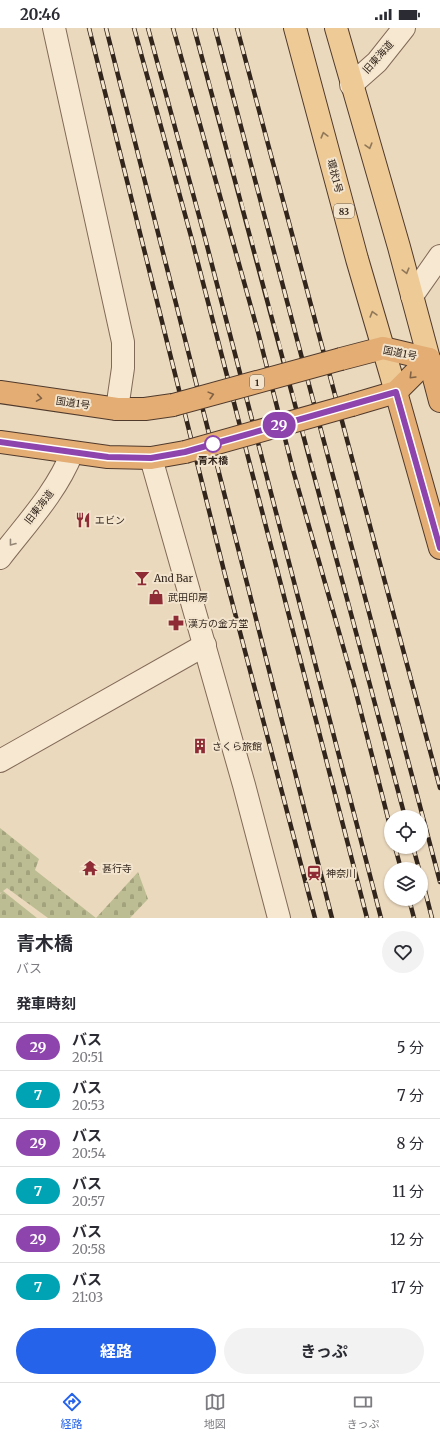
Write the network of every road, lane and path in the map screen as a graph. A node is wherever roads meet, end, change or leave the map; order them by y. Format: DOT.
graph roads {
  1 [pos="54,28"];
  2 [pos="295,28"];
  3 [pos="336,28"];
  4 [pos="404,28"];
  5 [pos="351,85"];
  6 [pos="440,256"];
  7 [pos="412,296"];
  8 [pos="383,348"];
  9 [pos="429,359"];
  10 [pos="0,392"];
  11 [pos="396,392"];
  12 [pos="440,401"];
  13 [pos="117,409"];
  14 [pos="0,442"];
  15 [pos="72,453"];
  16 [pos="151,458"];
  17 [pos="440,548"];
  18 [pos="0,558"];
  19 [pos="205,645"];
  20 [pos="0,761"];
  21 [pos="279,918"];
  1 -- 13 [label="street"];
  8 -- 2 [label="main road, 環状1号 / 83, one-way"];
  3 -- 5 [label="main road"];
  4 -- 5 [label="street, 旧東海道"];
  5 -- 7 [label="main road, one-way"];
  6 -- 7 [label="street"];
  7 -- 9 [label="main road"];
  8 -- 9 [label="highway, 国道1号 / 1"];
  8 -- 11 [label="main road, 環状1号 / 83"];
  13 -- 8 [label="highway, 国道1号 / 1, one-way, bridge"];
  9 -- 11 [label="highway, 国道1号, one-way"];
  9 -- 12 [label="highway"];
  10 -- 13 [label="highway, 国道1号 / 1, one-way"];
  11 -- 16 [label="highway, 国道1号, bridge"];
  11 -- 17 [label="highway"];
  14 -- 15 [label="highway, 国道1号"];
  15 -- 16 [label="highway, 国道1号"];
  15 -- 18 [label="street, 旧東海道, one-way"];
  16 -- 19 [label="street"];
  19 -- 20 [label="street"];
  19 -- 21 [label="street"];
}
